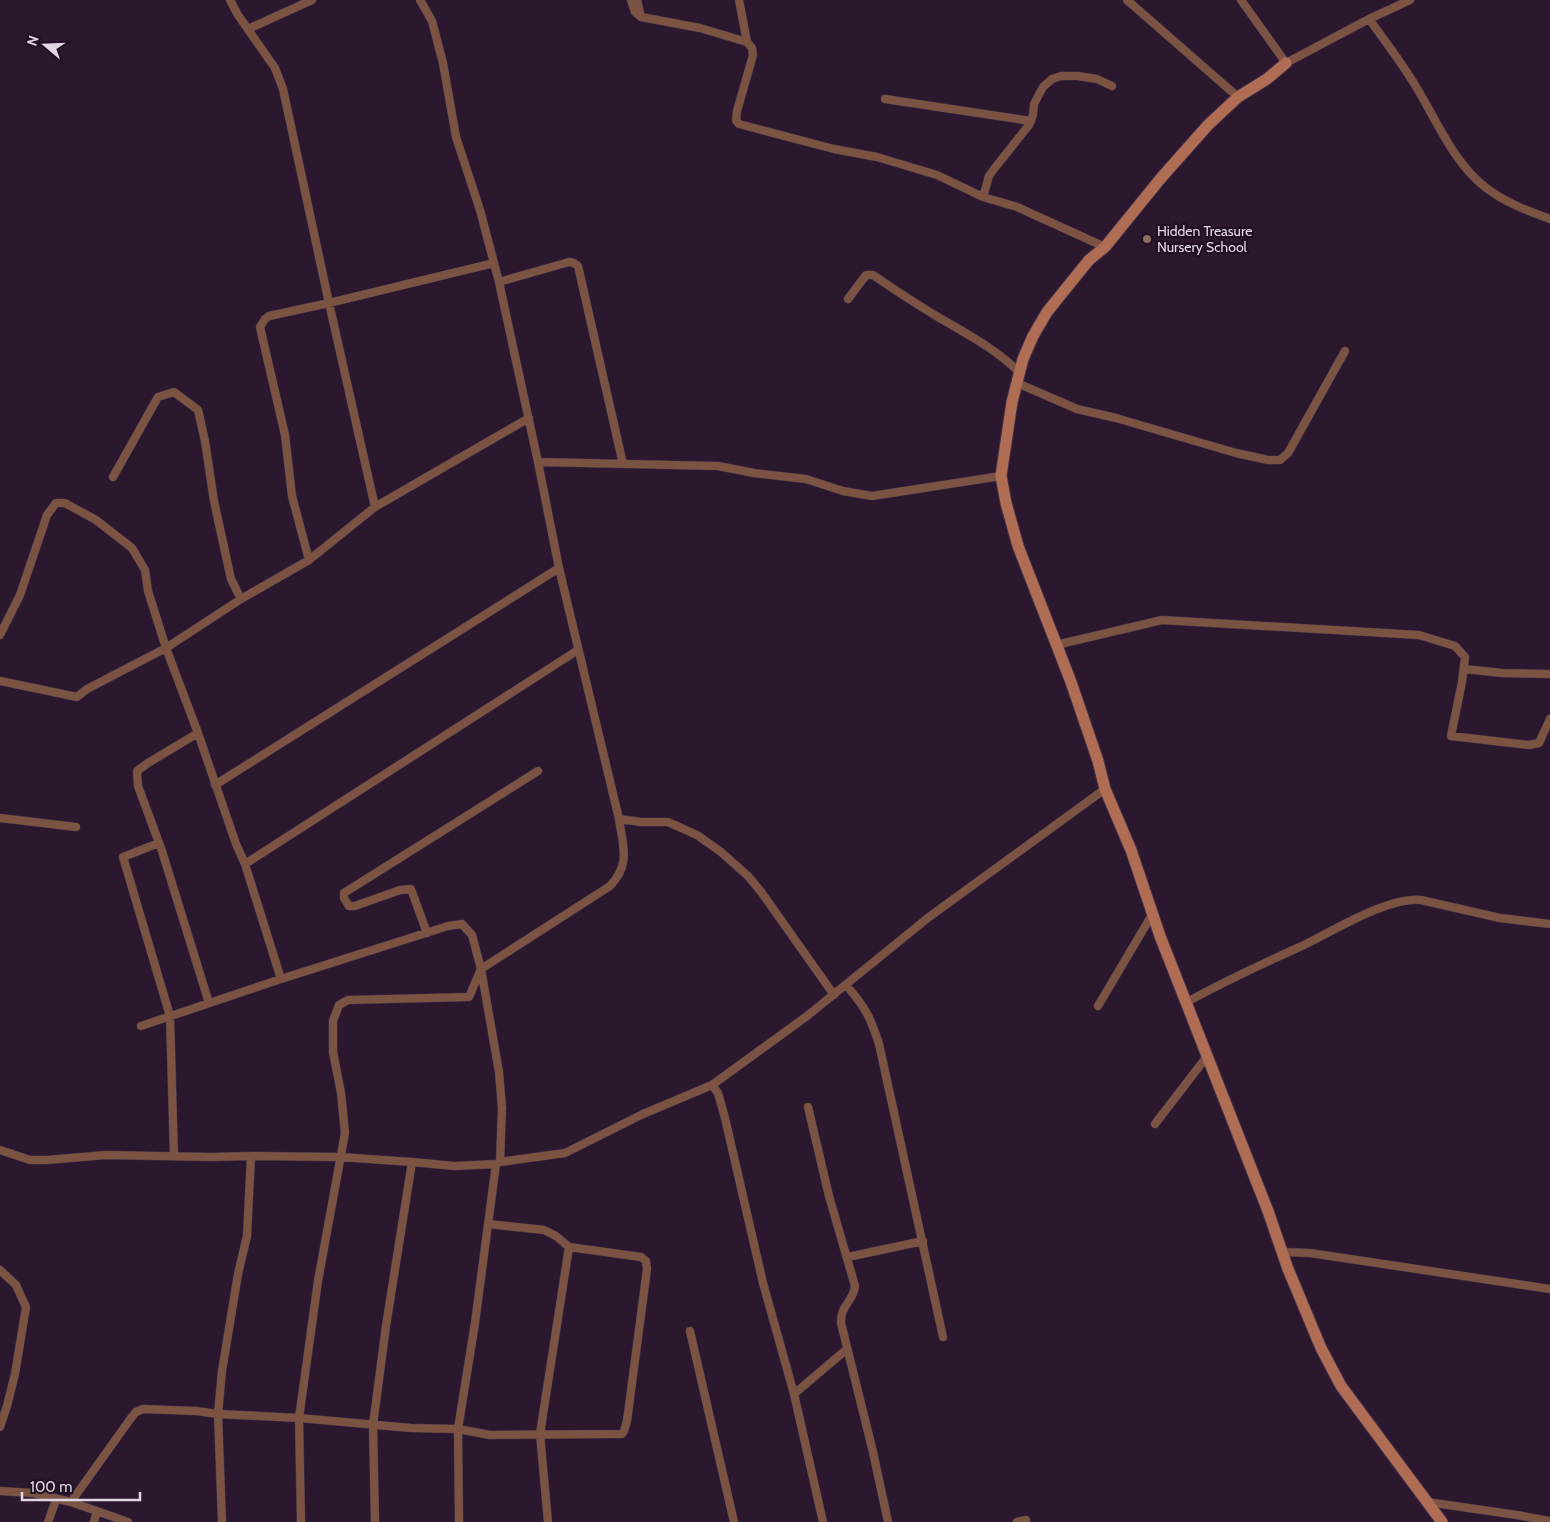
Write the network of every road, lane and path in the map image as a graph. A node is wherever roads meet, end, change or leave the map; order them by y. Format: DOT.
graph roads {
  1 [pos="230,0"];
  2 [pos="312,0"];
  3 [pos="420,0"];
  4 [pos="631,0"];
  5 [pos="637,0"];
  6 [pos="739,0"];
  7 [pos="1128,0"];
  8 [pos="1241,0"];
  9 [pos="1410,0"];
  10 [pos="641,17"];
  11 [pos="1369,19"];
  12 [pos="248,29"];
  13 [pos="748,42"];
  14 [pos="1286,63"];
  15 [pos="1112,86"];
  16 [pos="1238,97"];
  17 [pos="886,99"];
  18 [pos="1031,121"];
  19 [pos="983,197"];
  20 [pos="1550,218"];
  21 [pos="1105,247"];
  22 [pos="494,263"];
  23 [pos="499,282"];
  24 [pos="848,300"];
  25 [pos="329,303"];
  26 [pos="1345,351"];
  27 [pos="1019,378"];
  28 [pos="529,418"];
  29 [pos="538,462"];
  30 [pos="622,464"];
  31 [pos="1001,476"];
  32 [pos="113,477"];
  33 [pos="375,507"];
  34 [pos="309,560"];
  35 [pos="559,568"];
  36 [pos="241,599"];
  37 [pos="0,635"];
  38 [pos="1056,645"];
  39 [pos="166,648"];
  40 [pos="578,650"];
  41 [pos="1464,669"];
  42 [pos="1550,674"];
  43 [pos="0,681"];
  44 [pos="1550,718"];
  45 [pos="198,733"];
  46 [pos="538,771"];
  47 [pos="215,785"];
  48 [pos="1106,789"];
  49 [pos="0,818"];
  50 [pos="619,819"];
  51 [pos="76,826"];
  52 [pos="159,843"];
  53 [pos="245,864"];
  54 [pos="1153,913"];
  55 [pos="1550,924"];
  56 [pos="427,934"];
  57 [pos="481,969"];
  58 [pos="281,979"];
  59 [pos="846,985"];
  60 [pos="834,995"];
  61 [pos="1186,1002"];
  62 [pos="209,1003"];
  63 [pos="1098,1006"];
  64 [pos="170,1016"];
  65 [pos="141,1026"];
  66 [pos="1208,1056"];
  67 [pos="712,1085"];
  68 [pos="808,1106"];
  69 [pos="1155,1124"];
  70 [pos="0,1150"];
  71 [pos="174,1156"];
  72 [pos="251,1156"];
  73 [pos="340,1157"];
  74 [pos="412,1162"];
  75 [pos="498,1163"];
  76 [pos="488,1224"];
  77 [pos="923,1240"];
  78 [pos="569,1247"];
  79 [pos="1282,1252"];
  80 [pos="848,1257"];
  81 [pos="0,1270"];
  82 [pos="1550,1289"];
  83 [pos="690,1331"];
  84 [pos="943,1337"];
  85 [pos="846,1349"];
  86 [pos="794,1394"];
  87 [pos="218,1414"];
  88 [pos="299,1418"];
  89 [pos="373,1425"];
  90 [pos="0,1427"];
  91 [pos="458,1429"];
  92 [pos="540,1434"];
  93 [pos="0,1491"];
  94 [pos="56,1500"];
  95 [pos="71,1502"];
  96 [pos="1426,1502"];
  97 [pos="97,1511"];
  98 [pos="1026,1520"];
  99 [pos="1550,1521"];
  100 [pos="48,1522"];
  101 [pos="94,1522"];
  102 [pos="128,1522"];
  103 [pos="222,1522"];
  104 [pos="301,1522"];
  105 [pos="375,1522"];
  106 [pos="459,1522"];
  107 [pos="548,1522"];
  108 [pos="734,1522"];
  109 [pos="824,1522"];
  110 [pos="888,1522"];
  111 [pos="1017,1522"];
  112 [pos="1442,1522"];
  1 -- 12 [label="street"];
  2 -- 12 [label="street"];
  3 -- 22 [label="street"];
  4 -- 10 [label="street"];
  5 -- 10 [label="street"];
  6 -- 13 [label="street"];
  7 -- 16 [label="street"];
  8 -- 14 [label="street"];
  9 -- 11 [label="street"];
  10 -- 13 [label="street"];
  11 -- 14 [label="street"];
  11 -- 20 [label="street"];
  12 -- 25 [label="street"];
  13 -- 19 [label="street"];
  14 -- 16 [label="street"];
  15 -- 18 [label="street"];
  16 -- 21 [label="street"];
  17 -- 18 [label="street"];
  18 -- 19 [label="street"];
  19 -- 21 [label="street"];
  21 -- 27 [label="street"];
  22 -- 23 [label="street"];
  22 -- 25 [label="street"];
  23 -- 28 [label="street"];
  23 -- 30 [label="street"];
  24 -- 27 [label="street"];
  25 -- 33 [label="street"];
  25 -- 34 [label="street"];
  26 -- 27 [label="street"];
  27 -- 31 [label="street"];
  28 -- 29 [label="street"];
  28 -- 33 [label="street"];
  29 -- 30 [label="street"];
  29 -- 35 [label="street"];
  30 -- 31 [label="street"];
  31 -- 38 [label="street"];
  32 -- 36 [label="street"];
  33 -- 34 [label="street"];
  34 -- 36 [label="street"];
  35 -- 40 [label="street"];
  35 -- 47 [label="street"];
  36 -- 39 [label="street"];
  37 -- 39 [label="street"];
  38 -- 41 [label="street"];
  38 -- 48 [label="street"];
  39 -- 43 [label="street"];
  39 -- 45 [label="street"];
  40 -- 50 [label="street"];
  40 -- 53 [label="street"];
  41 -- 42 [label="street"];
  41 -- 44 [label="street"];
  45 -- 47 [label="street"];
  45 -- 52 [label="street"];
  46 -- 56 [label="street"];
  47 -- 53 [label="street"];
  48 -- 54 [label="street"];
  48 -- 59 [label="street"];
  49 -- 51 [label="street"];
  50 -- 57 [label="street"];
  50 -- 60 [label="street"];
  52 -- 62 [label="street"];
  52 -- 64 [label="street"];
  53 -- 58 [label="street"];
  54 -- 61 [label="street"];
  54 -- 63 [label="street"];
  55 -- 61 [label="street"];
  56 -- 57 [label="street"];
  56 -- 58 [label="street"];
  57 -- 73 [label="street"];
  57 -- 75 [label="street"];
  58 -- 62 [label="street"];
  59 -- 60 [label="street"];
  59 -- 77 [label="street"];
  60 -- 67 [label="street"];
  61 -- 66 [label="street"];
  62 -- 64 [label="street"];
  64 -- 65 [label="street"];
  64 -- 71 [label="street"];
  66 -- 69 [label="street"];
  66 -- 79 [label="street"];
  67 -- 75 [label="street"];
  67 -- 86 [label="street"];
  68 -- 80 [label="street"];
  70 -- 71 [label="street"];
  71 -- 72 [label="street"];
  72 -- 73 [label="street"];
  72 -- 87 [label="street"];
  73 -- 74 [label="street"];
  73 -- 88 [label="street"];
  74 -- 75 [label="street"];
  74 -- 89 [label="street"];
  75 -- 76 [label="street"];
  76 -- 78 [label="street"];
  76 -- 91 [label="street"];
  77 -- 80 [label="street"];
  77 -- 84 [label="street"];
  78 -- 92 [label="street"];
  78 -- 92 [label="street"];
  79 -- 82 [label="street"];
  79 -- 96 [label="street"];
  80 -- 85 [label="street"];
  81 -- 90 [label="street"];
  83 -- 108 [label="street"];
  85 -- 86 [label="street"];
  85 -- 110 [label="street"];
  86 -- 109 [label="street"];
  87 -- 88 [label="street"];
  87 -- 95 [label="street"];
  87 -- 103 [label="street"];
  88 -- 89 [label="street"];
  88 -- 104 [label="street"];
  89 -- 91 [label="street"];
  89 -- 105 [label="street"];
  91 -- 92 [label="street"];
  91 -- 106 [label="street"];
  92 -- 107 [label="street"];
  93 -- 94 [label="street"];
  94 -- 95 [label="street"];
  94 -- 100 [label="street"];
  95 -- 97 [label="street"];
  96 -- 99 [label="street"];
  96 -- 112 [label="street"];
  97 -- 101 [label="street"];
  97 -- 102 [label="street"];
  98 -- 111 [label="street"];
}
